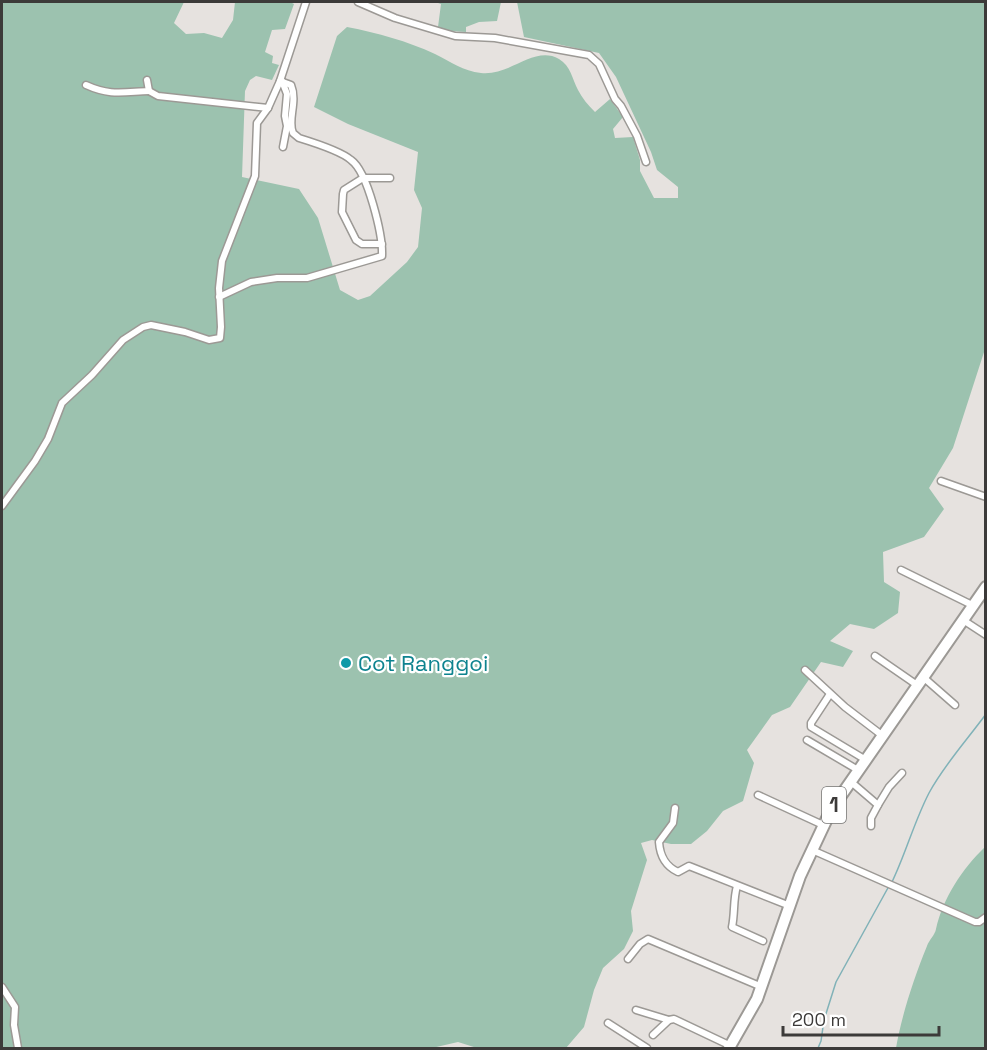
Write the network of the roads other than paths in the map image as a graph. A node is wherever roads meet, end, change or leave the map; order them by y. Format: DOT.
graph roads {
  1 [pos="306,2"];
  2 [pos="358,2"];
  3 [pos="147,80"];
  4 [pos="281,81"];
  5 [pos="86,85"];
  6 [pos="148,91"];
  7 [pos="268,108"];
  8 [pos="283,147"];
  9 [pos="646,162"];
  10 [pos="363,178"];
  11 [pos="390,178"];
  12 [pos="382,244"];
  13 [pos="219,297"];
  14 [pos="941,481"];
  15 [pos="986,497"];
  16 [pos="2,506"];
  17 [pos="901,570"];
  18 [pos="986,588"];
  19 [pos="972,605"];
  20 [pos="962,620"];
  21 [pos="986,635"];
  22 [pos="875,656"];
  23 [pos="805,670"];
  24 [pos="920,681"];
  25 [pos="830,694"];
  26 [pos="955,705"];
  27 [pos="883,736"];
  28 [pos="807,740"];
  29 [pos="866,760"];
  30 [pos="858,770"];
  31 [pos="902,773"];
  32 [pos="850,781"];
  33 [pos="758,795"];
  34 [pos="878,805"];
  35 [pos="675,808"];
  36 [pos="823,825"];
  37 [pos="871,826"];
  38 [pos="811,850"];
  39 [pos="737,886"];
  40 [pos="790,906"];
  41 [pos="986,917"];
  42 [pos="763,941"];
  43 [pos="628,959"];
  44 [pos="2,987"];
  45 [pos="762,987"];
  46 [pos="636,1010"];
  47 [pos="669,1020"];
  48 [pos="608,1023"];
  49 [pos="653,1035"];
  50 [pos="730,1047"];
  51 [pos="18,1048"];
  52 [pos="647,1048"];
  1 -- 4 [label="street"];
  2 -- 9 [label="street"];
  3 -- 6 [label="street"];
  4 -- 7 [label="street"];
  4 -- 8 [label="street"];
  4 -- 10 [label="street"];
  5 -- 6 [label="street"];
  6 -- 7 [label="street"];
  7 -- 13 [label="street"];
  10 -- 11 [label="street"];
  10 -- 12 [label="street"];
  10 -- 12 [label="street"];
  12 -- 13 [label="street"];
  13 -- 16 [label="street"];
  14 -- 15 [label="street"];
  17 -- 19 [label="street"];
  18 -- 19 [label="highway, 1"];
  19 -- 20 [label="highway, 1"];
  20 -- 21 [label="street"];
  20 -- 24 [label="highway, 1"];
  22 -- 24 [label="street"];
  23 -- 25 [label="street"];
  24 -- 26 [label="street"];
  24 -- 27 [label="highway, 1"];
  25 -- 27 [label="street"];
  25 -- 29 [label="street"];
  27 -- 29 [label="highway, 1"];
  28 -- 30 [label="street"];
  29 -- 30 [label="highway, 1"];
  30 -- 32 [label="highway, 1"];
  31 -- 34 [label="street"];
  32 -- 34 [label="street"];
  32 -- 36 [label="highway, 1"];
  33 -- 36 [label="street"];
  34 -- 37 [label="street"];
  35 -- 39 [label="street"];
  36 -- 38 [label="highway, 1"];
  38 -- 40 [label="highway, 1"];
  38 -- 41 [label="street"];
  39 -- 40 [label="street"];
  39 -- 42 [label="street"];
  40 -- 45 [label="highway, 1"];
  43 -- 45 [label="street"];
  44 -- 51 [label="street"];
  45 -- 50 [label="highway, 1"];
  46 -- 47 [label="street"];
  47 -- 49 [label="street"];
  47 -- 50 [label="street"];
  48 -- 52 [label="street"];
}
